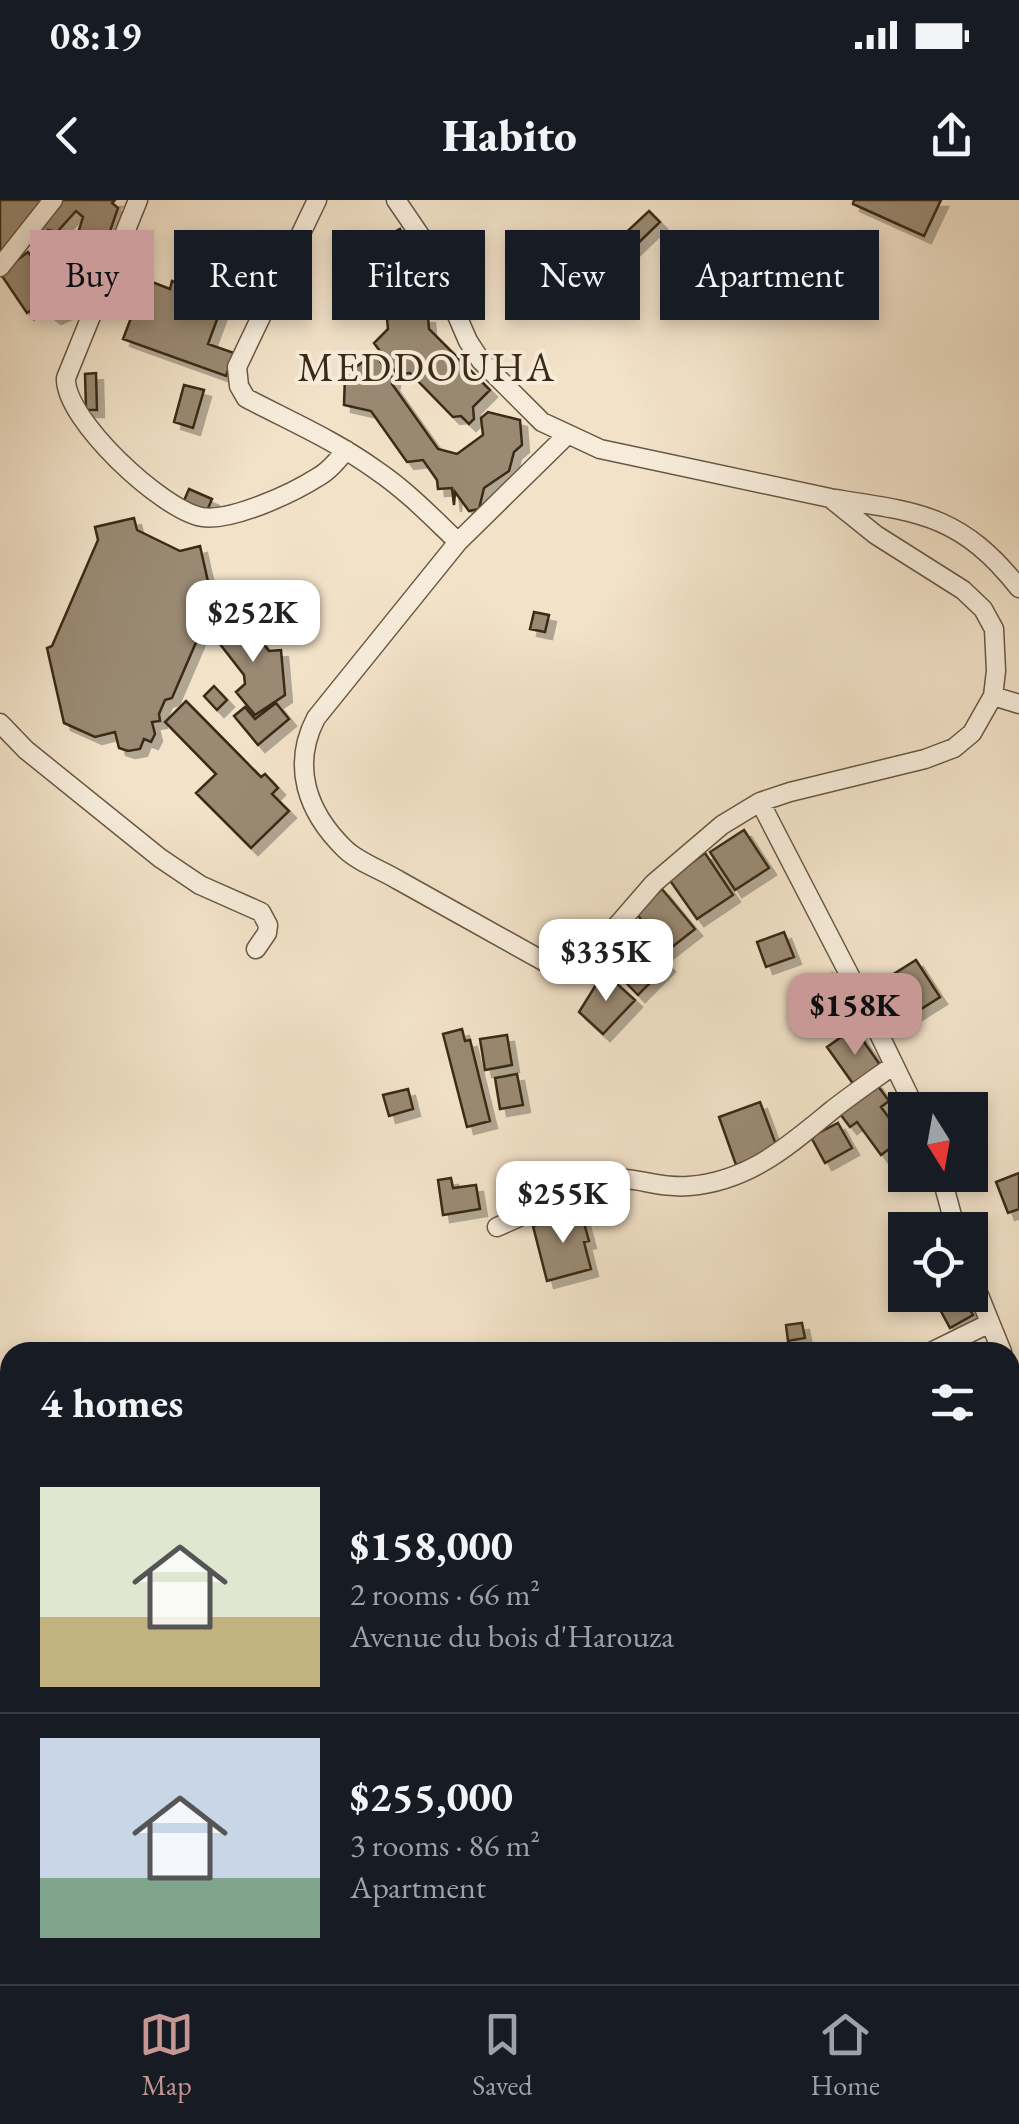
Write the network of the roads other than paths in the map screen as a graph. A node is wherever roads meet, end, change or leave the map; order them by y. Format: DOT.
graph roads {
  1 [pos="53,200"];
  2 [pos="138,200"];
  3 [pos="317,200"];
  4 [pos="396,200"];
  5 [pos="0,267"];
  6 [pos="568,434"];
  7 [pos="346,450"];
  8 [pos="830,498"];
  9 [pos="458,542"];
  10 [pos="1019,588"];
  11 [pos="993,696"];
  12 [pos="1018,705"];
  13 [pos="0,723"];
  14 [pos="760,802"];
  15 [pos="256,950"];
  16 [pos="894,1064"];
  17 [pos="907,1092"];
  18 [pos="497,1227"];
  19 [pos="986,1312"];
  20 [pos="990,1323"];
  21 [pos="951,1342"];
  22 [pos="998,1342"];
  1 -- 5 [label="street"];
  2 -- 7 [label="street"];
  3 -- 7 [label="street"];
  4 -- 6 [label="street"];
  6 -- 8 [label="street"];
  6 -- 9 [label="street"];
  7 -- 9 [label="street"];
  8 -- 10 [label="street"];
  8 -- 11 [label="street"];
  9 -- 14 [label="street"];
  11 -- 12 [label="street"];
  11 -- 14 [label="street"];
  13 -- 15 [label="street"];
  14 -- 16 [label="street"];
  16 -- 17 [label="street"];
  16 -- 18 [label="street"];
  19 -- 20 [label="street"];
  20 -- 21 [label="street"];
  20 -- 22 [label="street"];
}
